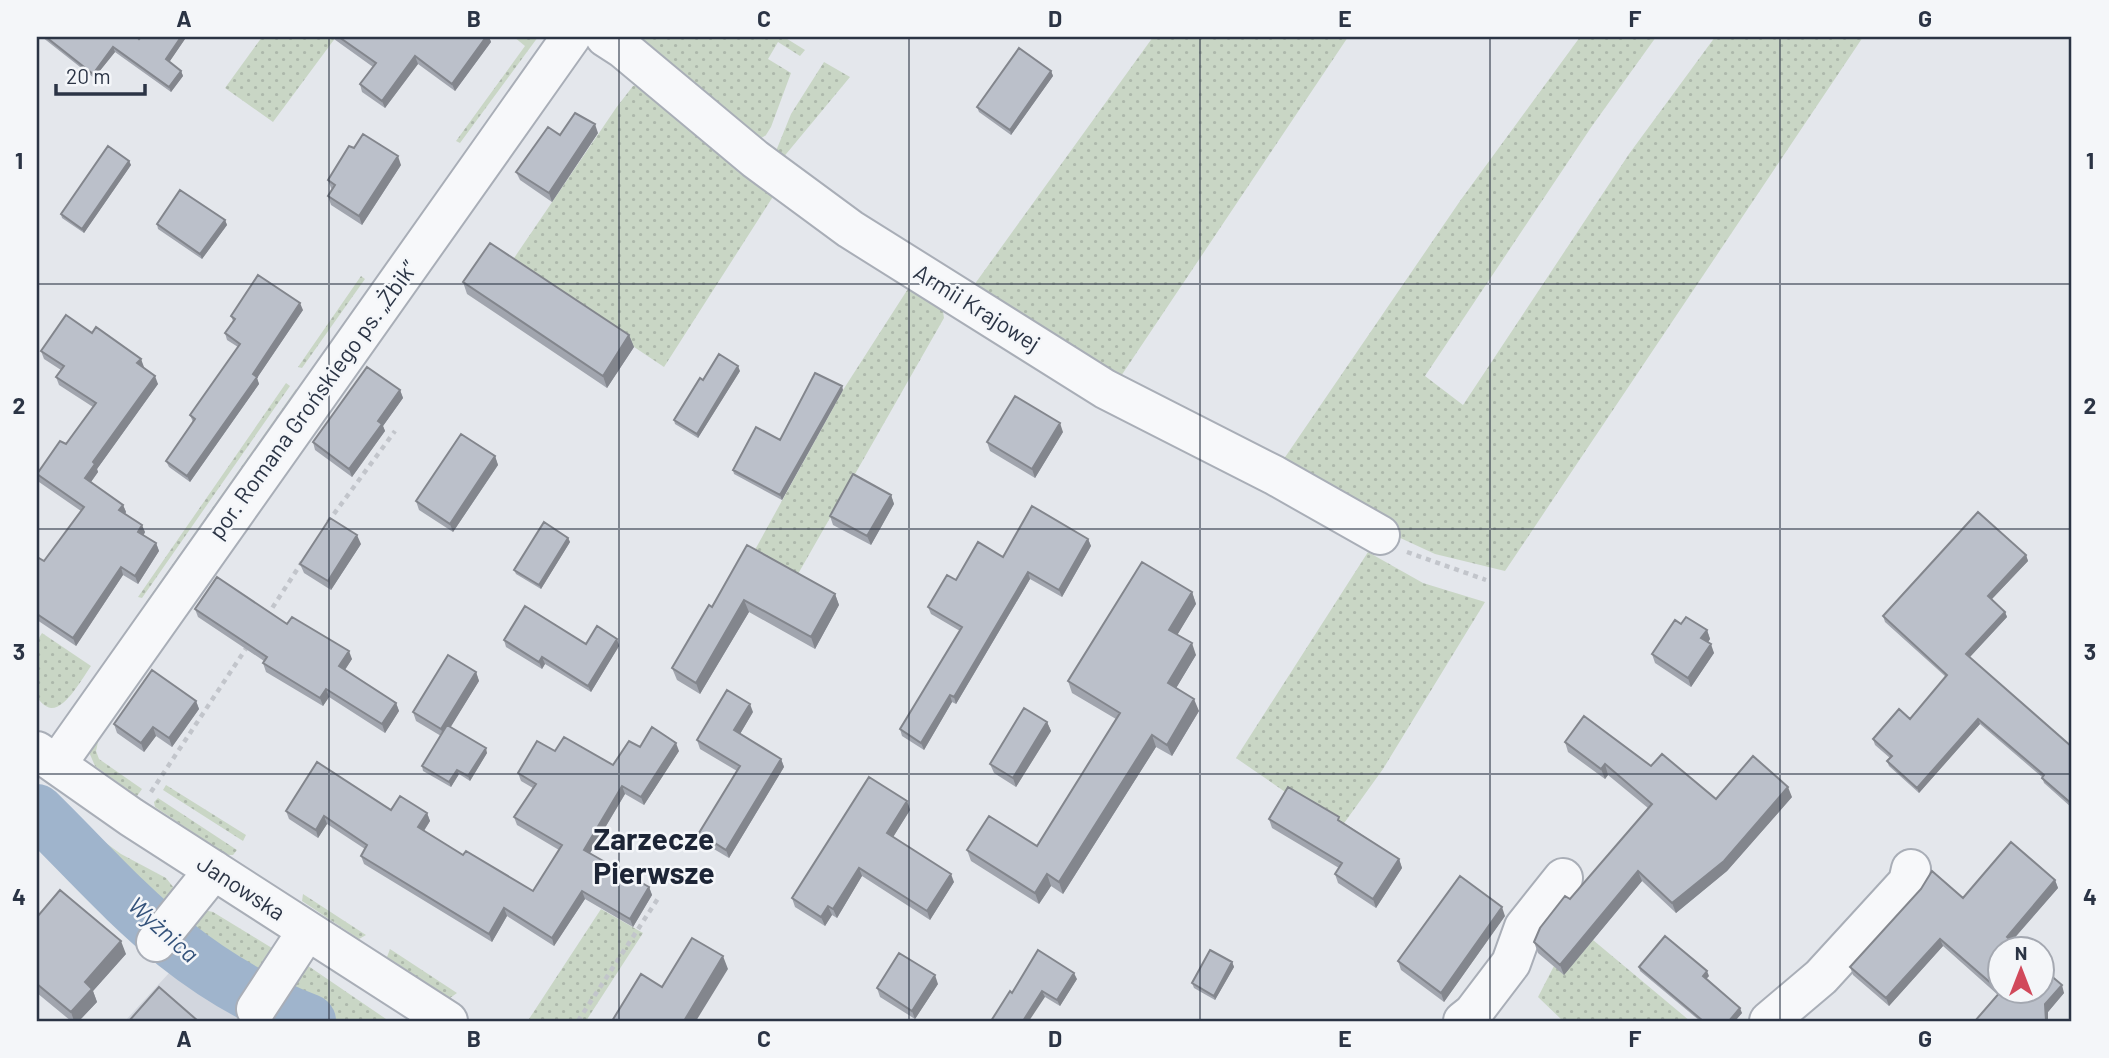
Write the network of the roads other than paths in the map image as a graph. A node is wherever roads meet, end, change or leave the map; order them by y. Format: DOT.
graph roads {
  1 [pos="571,37"];
  2 [pos="605,37"];
  3 [pos="1380,535"];
  4 [pos="47,757"];
  5 [pos="214,870"];
  6 [pos="1916,876"];
  7 [pos="1563,878"];
  8 [pos="307,931"];
  9 [pos="161,937"];
  10 [pos="261,1001"];
  11 [pos="448,1021"];
  12 [pos="1463,1021"];
  13 [pos="1769,1021"];
  1 -- 4 [label="street, por. Romana Grońskiego ps. „Żbik”"];
  2 -- 3 [label="street, Armii Krajowej"];
  4 -- 5 [label="street, Janowska"];
  5 -- 8 [label="street, Janowska"];
  5 -- 9 [label="street"];
  6 -- 13 [label="street"];
  7 -- 12 [label="street"];
  8 -- 10 [label="street"];
  8 -- 11 [label="street, Janowska"];
}
